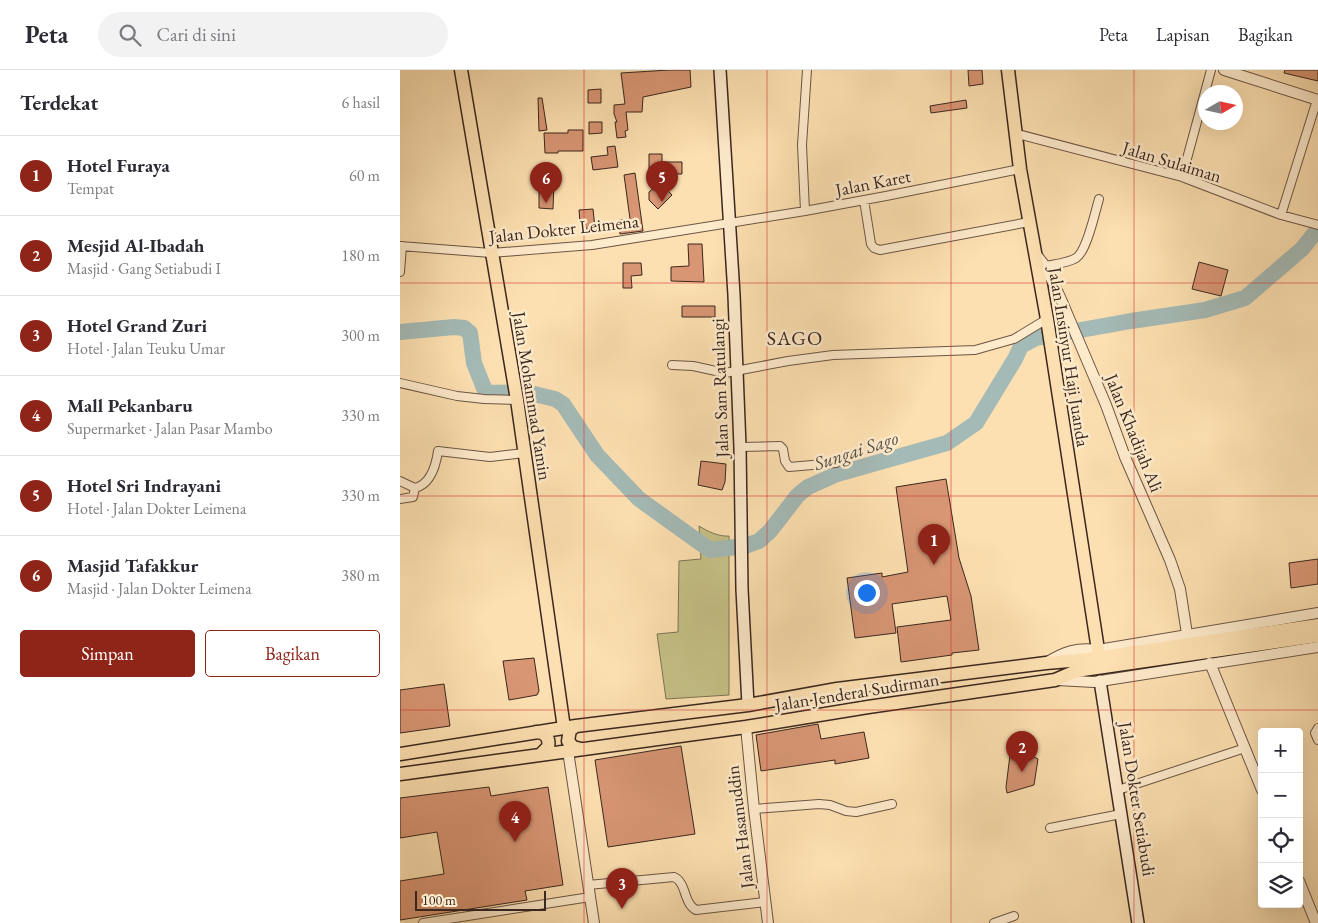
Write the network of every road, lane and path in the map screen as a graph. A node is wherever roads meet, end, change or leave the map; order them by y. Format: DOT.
graph roads {
  1 [pos="461,70"];
  2 [pos="720,70"];
  3 [pos="807,70"];
  4 [pos="1008,70"];
  5 [pos="1211,70"];
  6 [pos="1224,70"];
  7 [pos="1317,100"];
  8 [pos="1014,133"];
  9 [pos="1020,169"];
  10 [pos="1182,177"];
  11 [pos="1099,199"];
  12 [pos="864,200"];
  13 [pos="805,211"];
  14 [pos="1281,216"];
  15 [pos="731,222"];
  16 [pos="1028,222"];
  17 [pos="1316,225"];
  18 [pos="401,246"];
  19 [pos="1035,252"];
  20 [pos="491,253"];
  21 [pos="1045,266"];
  22 [pos="400,272"];
  23 [pos="1049,331"];
  24 [pos="672,365"];
  25 [pos="736,371"];
  26 [pos="400,383"];
  27 [pos="516,393"];
  28 [pos="740,446"];
  29 [pos="524,453"];
  30 [pos="836,463"];
  31 [pos="400,481"];
  32 [pos="415,488"];
  33 [pos="400,499"];
  34 [pos="1318,613"];
  35 [pos="1318,625"];
  36 [pos="1187,634"];
  37 [pos="1318,636"];
  38 [pos="1318,647"];
  39 [pos="1098,650"];
  40 [pos="1046,663"];
  41 [pos="1210,663"];
  42 [pos="1078,666"];
  43 [pos="1055,680"];
  44 [pos="1100,681"];
  45 [pos="748,705"];
  46 [pos="570,727"];
  47 [pos="746,727"];
  48 [pos="1318,728"];
  49 [pos="536,732"];
  50 [pos="1318,740"];
  51 [pos="1245,748"];
  52 [pos="580,749"];
  53 [pos="568,750"];
  54 [pos="400,754"];
  55 [pos="540,754"];
  56 [pos="400,774"];
  57 [pos="1258,780"];
  58 [pos="1118,790"];
  59 [pos="892,804"];
  60 [pos="754,809"];
  61 [pos="1121,814"];
  62 [pos="1050,828"];
  63 [pos="588,886"];
  64 [pos="1303,891"];
  65 [pos="590,897"];
  66 [pos="765,902"];
  67 [pos="1014,916"];
  68 [pos="423,923"];
  69 [pos="594,923"];
  70 [pos="768,923"];
  71 [pos="994,923"];
  72 [pos="1138,923"];
  73 [pos="1316,923"];
  1 -- 20 [label="main road, Jalan Mohammad Yamin"];
  2 -- 15 [label="main road, Jalan Sam Ratulangi"];
  3 -- 13 [label="street"];
  4 -- 8 [label="main road, Jalan Insinyur Haji Juanda"];
  5 -- 10 [label="street"];
  6 -- 7 [label="street"];
  7 -- 14 [label="street"];
  8 -- 9 [label="main road, Jalan Insinyur Haji Juanda"];
  8 -- 10 [label="street, Jalan Sulaiman"];
  9 -- 12 [label="street, Jalan Karet"];
  9 -- 16 [label="main road, Jalan Insinyur Haji Juanda"];
  10 -- 14 [label="street, Jalan Sulaiman"];
  11 -- 21 [label="street"];
  12 -- 13 [label="street, Jalan Karet"];
  12 -- 16 [label="street"];
  13 -- 15 [label="street, Jalan Karet"];
  14 -- 17 [label="street, Jalan Sulaiman"];
  15 -- 20 [label="street, Jalan Dokter Leimena"];
  15 -- 25 [label="main road, Jalan Sam Ratulangi"];
  16 -- 19 [label="main road, Jalan Insinyur Haji Juanda"];
  18 -- 20 [label="street, Jalan Dokter Leimena"];
  18 -- 22 [label="street"];
  19 -- 21 [label="street, Jalan Khadijah Ali"];
  19 -- 23 [label="main road, Jalan Insinyur Haji Juanda"];
  20 -- 27 [label="main road, Jalan Mohammad Yamin"];
  21 -- 36 [label="street, Jalan Khadijah Ali"];
  23 -- 25 [label="street"];
  23 -- 39 [label="main road, Jalan Insinyur Haji Juanda"];
  24 -- 25 [label="street"];
  25 -- 28 [label="main road, Jalan Sam Ratulangi"];
  26 -- 27 [label="street"];
  27 -- 29 [label="main road, Jalan Mohammad Yamin"];
  28 -- 30 [label="street"];
  28 -- 45 [label="main road, Jalan Sam Ratulangi"];
  29 -- 32 [label="street"];
  29 -- 46 [label="main road, Jalan Mohammad Yamin"];
  31 -- 32 [label="street"];
  32 -- 33 [label="street"];
  34 -- 36 [label="street"];
  35 -- 42 [label="main road, Jalan Jenderal Sudirman"];
  36 -- 39 [label="street"];
  37 -- 42 [label="main road, Jalan Jenderal Sudirman"];
  38 -- 41 [label="street"];
  39 -- 40 [label="street"];
  40 -- 42 [label="main road, Jalan Jenderal Sudirman"];
  40 -- 45 [label="main road, Jalan Jenderal Sudirman"];
  41 -- 44 [label="street"];
  41 -- 51 [label="street"];
  42 -- 43 [label="main road, Jalan Jenderal Sudirman"];
  43 -- 44 [label="street"];
  43 -- 47 [label="main road, Jalan Jenderal Sudirman"];
  44 -- 58 [label="main road, Jalan Dokter Setiabudi"];
  45 -- 46 [label="main road, Jalan Jenderal Sudirman"];
  46 -- 49 [label="main road, Jalan Jenderal Sudirman"];
  46 -- 52 [label="main road"];
  47 -- 52 [label="main road, Jalan Jenderal Sudirman"];
  47 -- 60 [label="street, Jalan Hasanuddin"];
  48 -- 50 [label="street"];
  49 -- 54 [label="main road, Jalan Jenderal Sudirman"];
  49 -- 55 [label="main road"];
  51 -- 57 [label="street"];
  51 -- 58 [label="street"];
  52 -- 53 [label="main road, Jalan Jenderal Sudirman"];
  53 -- 55 [label="main road, Jalan Jenderal Sudirman"];
  53 -- 63 [label="street"];
  55 -- 56 [label="main road, Jalan Jenderal Sudirman"];
  58 -- 61 [label="main road, Jalan Dokter Setiabudi"];
  59 -- 60 [label="street"];
  60 -- 66 [label="street, Jalan Hasanuddin"];
  61 -- 62 [label="street"];
  61 -- 72 [label="main road, Jalan Dokter Setiabudi"];
  63 -- 65 [label="street"];
  63 -- 66 [label="street"];
  64 -- 73 [label="street"];
  65 -- 68 [label="street"];
  65 -- 69 [label="street"];
  66 -- 70 [label="street, Jalan Hasanuddin"];
  67 -- 71 [label="street"];
}
